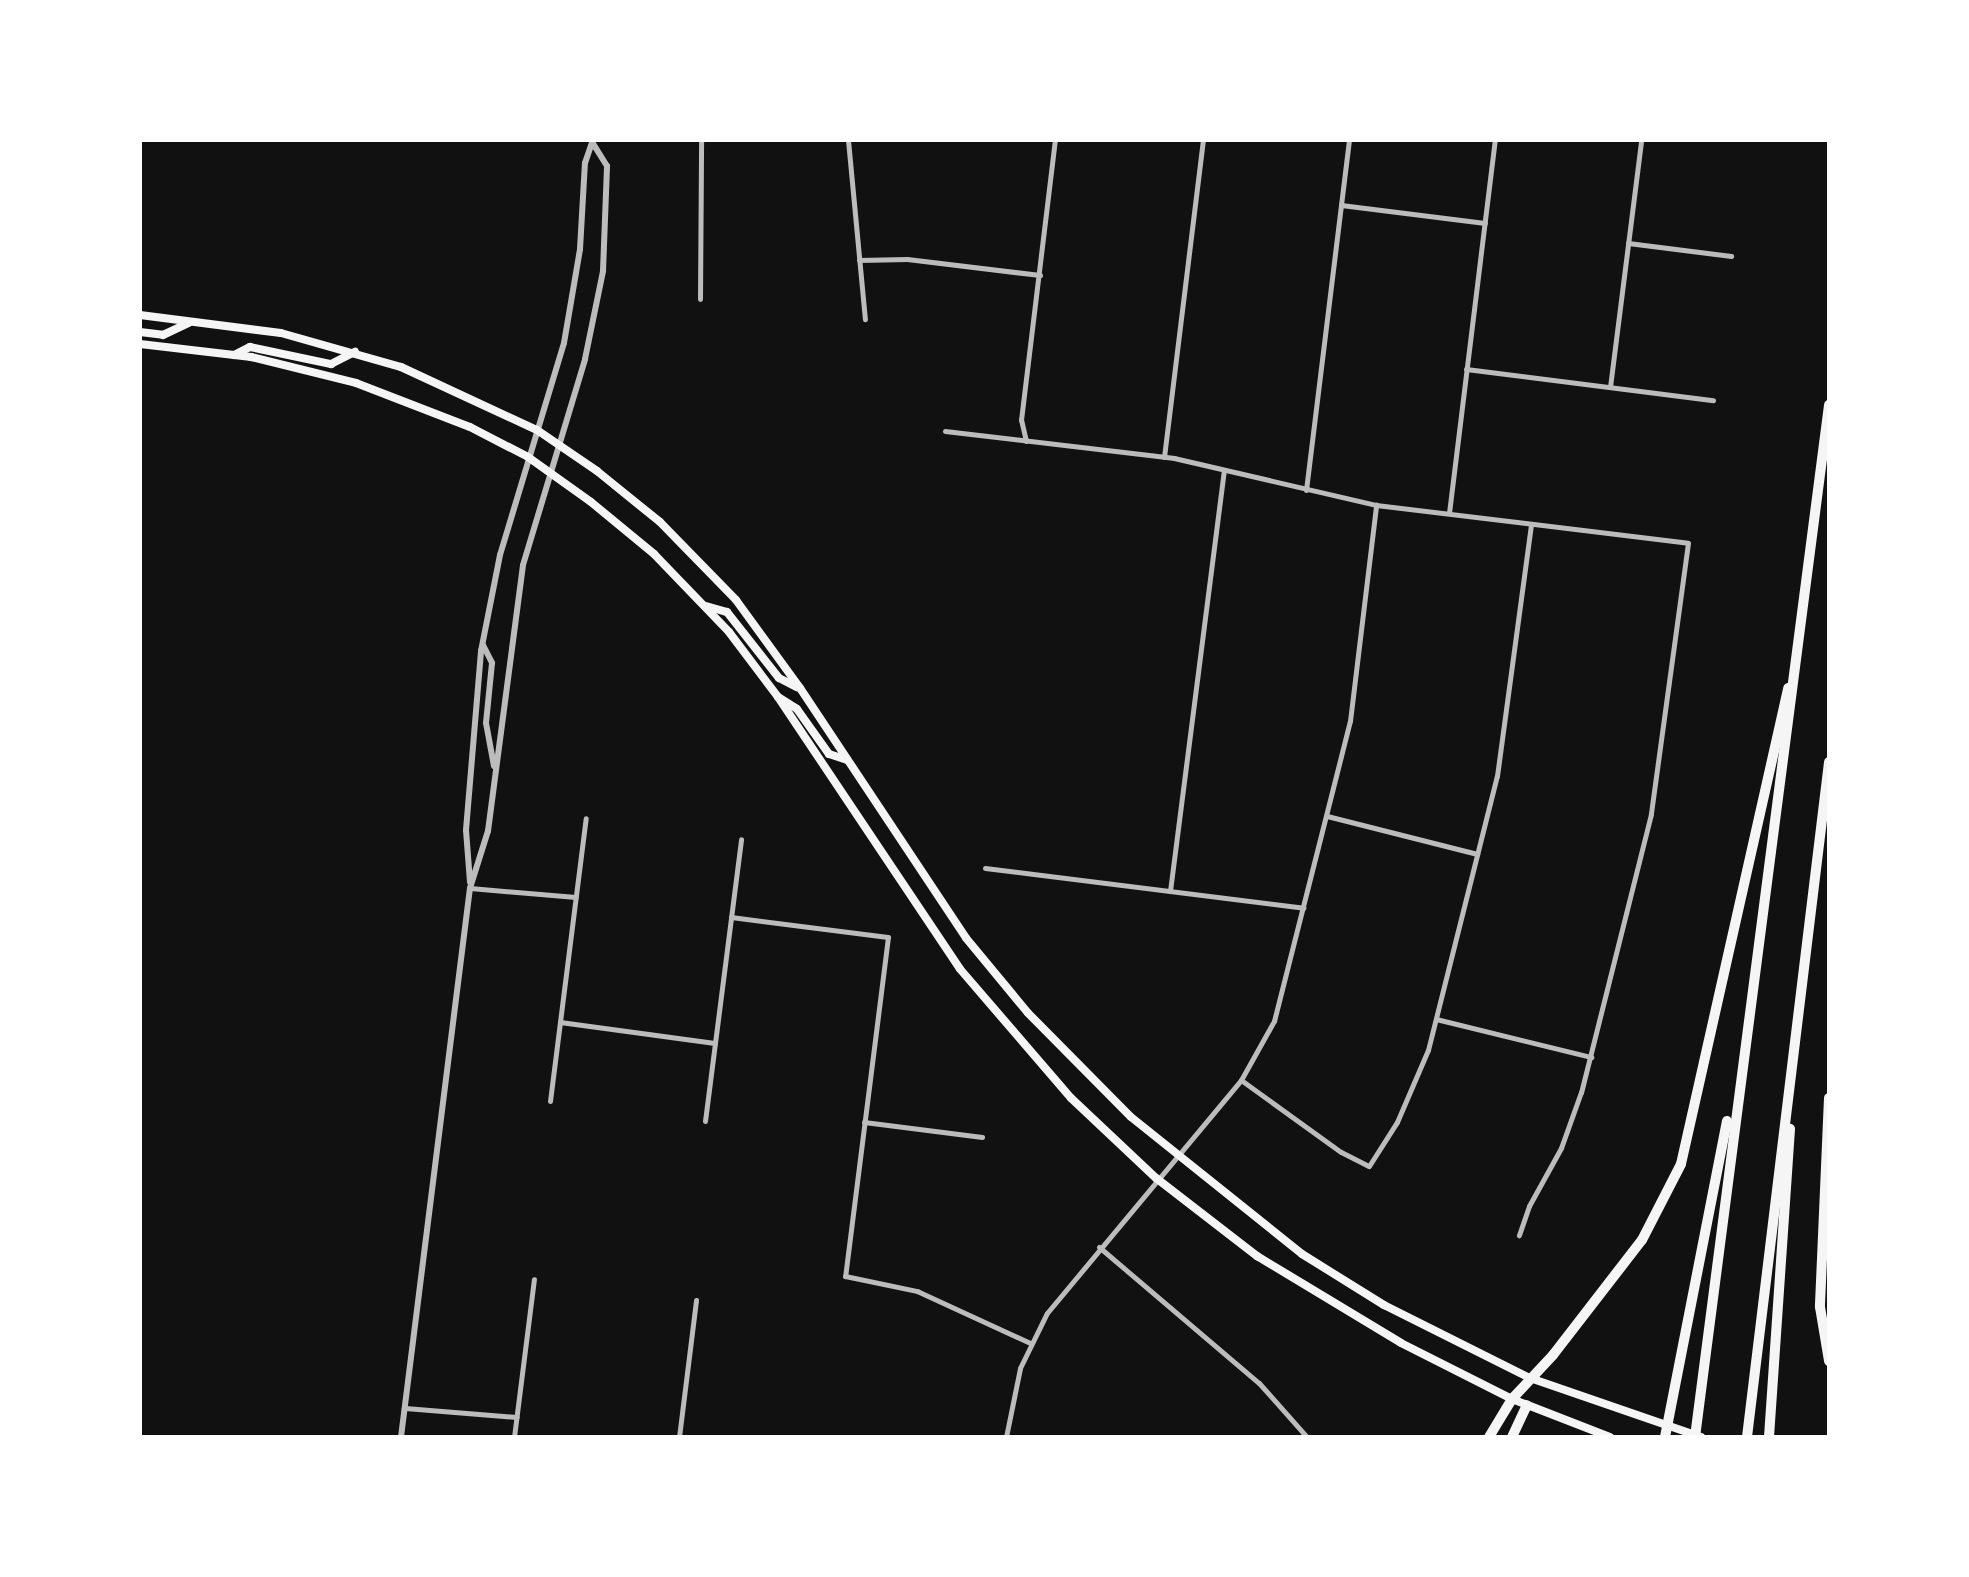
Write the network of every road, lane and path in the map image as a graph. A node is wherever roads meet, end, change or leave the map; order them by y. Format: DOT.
graph roads {
  1 [pos="701,140"];
  2 [pos="848,140"];
  3 [pos="1055,140"];
  4 [pos="1202,140"];
  5 [pos="1349,140"];
  6 [pos="1495,140"];
  7 [pos="1641,140"];
  8 [pos="594,142"];
  9 [pos="1340,205"];
  10 [pos="1484,223"];
  11 [pos="1628,243"];
  12 [pos="1730,256"];
  13 [pos="858,260"];
  14 [pos="1040,275"];
  15 [pos="700,298"];
  16 [pos="140,315"];
  17 [pos="864,318"];
  18 [pos="194,322"];
  19 [pos="140,332"];
  20 [pos="140,344"];
  21 [pos="355,352"];
  22 [pos="234,355"];
  23 [pos="1466,370"];
  24 [pos="1610,387"];
  25 [pos="1713,400"];
  26 [pos="1829,405"];
  27 [pos="537,430"];
  28 [pos="944,431"];
  29 [pos="1026,441"];
  30 [pos="559,445"];
  31 [pos="528,457"];
  32 [pos="1164,457"];
  33 [pos="1224,470"];
  34 [pos="552,474"];
  35 [pos="1306,490"];
  36 [pos="1376,505"];
  37 [pos="1449,514"];
  38 [pos="1531,524"];
  39 [pos="706,606"];
  40 [pos="482,645"];
  41 [pos="1798,654"];
  42 [pos="800,688"];
  43 [pos="778,697"];
  44 [pos="847,760"];
  45 [pos="1829,762"];
  46 [pos="496,772"];
  47 [pos="1327,816"];
  48 [pos="586,818"];
  49 [pos="741,838"];
  50 [pos="1478,854"];
  51 [pos="985,868"];
  52 [pos="470,888"];
  53 [pos="1170,891"];
  54 [pos="576,897"];
  55 [pos="1304,908"];
  56 [pos="731,917"];
  57 [pos="1797,1009"];
  58 [pos="1436,1019"];
  59 [pos="560,1022"];
  60 [pos="1746,1026"];
  61 [pos="715,1042"];
  62 [pos="1590,1057"];
  63 [pos="1241,1080"];
  64 [pos="1829,1098"];
  65 [pos="550,1101"];
  66 [pos="705,1121"];
  67 [pos="864,1122"];
  68 [pos="982,1136"];
  69 [pos="1177,1156"];
  70 [pos="1156,1178"];
  71 [pos="1518,1235"];
  72 [pos="1100,1247"];
  73 [pos="534,1280"];
  74 [pos="696,1300"];
  75 [pos="1030,1343"];
  76 [pos="1829,1362"];
  77 [pos="1530,1378"];
  78 [pos="1512,1398"];
  79 [pos="1527,1405"];
  80 [pos="405,1408"];
  81 [pos="517,1416"];
  82 [pos="1606,1436"];
  83 [pos="400,1437"];
  84 [pos="514,1437"];
  85 [pos="678,1437"];
  86 [pos="1006,1437"];
  87 [pos="1307,1437"];
  88 [pos="1489,1437"];
  89 [pos="1512,1437"];
  90 [pos="1665,1437"];
  91 [pos="1698,1437"];
  92 [pos="1747,1437"];
  93 [pos="1769,1437"];
  1 -- 15 [label="street"];
  2 -- 13 [label="street"];
  3 -- 14 [label="street"];
  4 -- 32 [label="street"];
  5 -- 9 [label="street"];
  6 -- 10 [label="street"];
  7 -- 11 [label="street"];
  8 -- 27 [label="street"];
  8 -- 30 [label="street"];
  9 -- 10 [label="street"];
  9 -- 35 [label="street"];
  10 -- 23 [label="street"];
  11 -- 12 [label="street"];
  11 -- 24 [label="street"];
  13 -- 14 [label="street"];
  13 -- 17 [label="street"];
  14 -- 29 [label="street"];
  16 -- 18 [label="main road"];
  18 -- 19 [label="main road"];
  18 -- 21 [label="main road"];
  20 -- 22 [label="main road"];
  21 -- 22 [label="main road"];
  21 -- 27 [label="main road"];
  22 -- 31 [label="main road"];
  23 -- 24 [label="street"];
  23 -- 37 [label="street"];
  24 -- 25 [label="street"];
  26 -- 41 [label="highway"];
  27 -- 30 [label="main road"];
  27 -- 31 [label="street"];
  28 -- 29 [label="street"];
  29 -- 32 [label="street"];
  30 -- 34 [label="street"];
  30 -- 42 [label="main road"];
  31 -- 34 [label="main road"];
  31 -- 40 [label="street"];
  32 -- 33 [label="street"];
  33 -- 35 [label="street"];
  33 -- 53 [label="street"];
  34 -- 39 [label="main road"];
  34 -- 46 [label="street"];
  35 -- 36 [label="street"];
  36 -- 37 [label="street"];
  36 -- 47 [label="street"];
  37 -- 38 [label="street"];
  38 -- 50 [label="street"];
  38 -- 62 [label="street"];
  39 -- 42 [label="main road"];
  39 -- 43 [label="main road"];
  40 -- 46 [label="street"];
  40 -- 52 [label="street"];
  41 -- 60 [label="highway"];
  41 -- 77 [label="highway"];
  42 -- 44 [label="main road"];
  43 -- 44 [label="main road"];
  43 -- 70 [label="main road"];
  44 -- 69 [label="main road"];
  45 -- 57 [label="highway"];
  46 -- 52 [label="street"];
  47 -- 50 [label="street"];
  47 -- 55 [label="street"];
  48 -- 54 [label="street"];
  49 -- 56 [label="street"];
  50 -- 58 [label="street"];
  51 -- 53 [label="street"];
  52 -- 54 [label="street"];
  52 -- 80 [label="street"];
  53 -- 55 [label="street"];
  54 -- 59 [label="street"];
  55 -- 63 [label="street"];
  56 -- 61 [label="street"];
  56 -- 67 [label="street"];
  57 -- 92 [label="highway"];
  57 -- 93 [label="highway"];
  58 -- 62 [label="street"];
  58 -- 63 [label="street"];
  59 -- 61 [label="street"];
  59 -- 65 [label="street"];
  60 -- 90 [label="highway"];
  60 -- 91 [label="highway"];
  61 -- 66 [label="street"];
  62 -- 71 [label="street"];
  63 -- 69 [label="street"];
  64 -- 76 [label="highway"];
  67 -- 68 [label="street"];
  67 -- 75 [label="street"];
  69 -- 70 [label="street"];
  69 -- 77 [label="main road"];
  70 -- 72 [label="street"];
  70 -- 78 [label="main road"];
  72 -- 75 [label="street"];
  72 -- 87 [label="street"];
  73 -- 81 [label="street"];
  74 -- 85 [label="street"];
  75 -- 86 [label="street"];
  77 -- 78 [label="highway"];
  77 -- 91 [label="main road"];
  78 -- 79 [label="main road"];
  78 -- 88 [label="highway"];
  79 -- 82 [label="main road"];
  79 -- 89 [label="highway"];
  80 -- 81 [label="street"];
  80 -- 83 [label="street"];
  81 -- 84 [label="street"];
}
